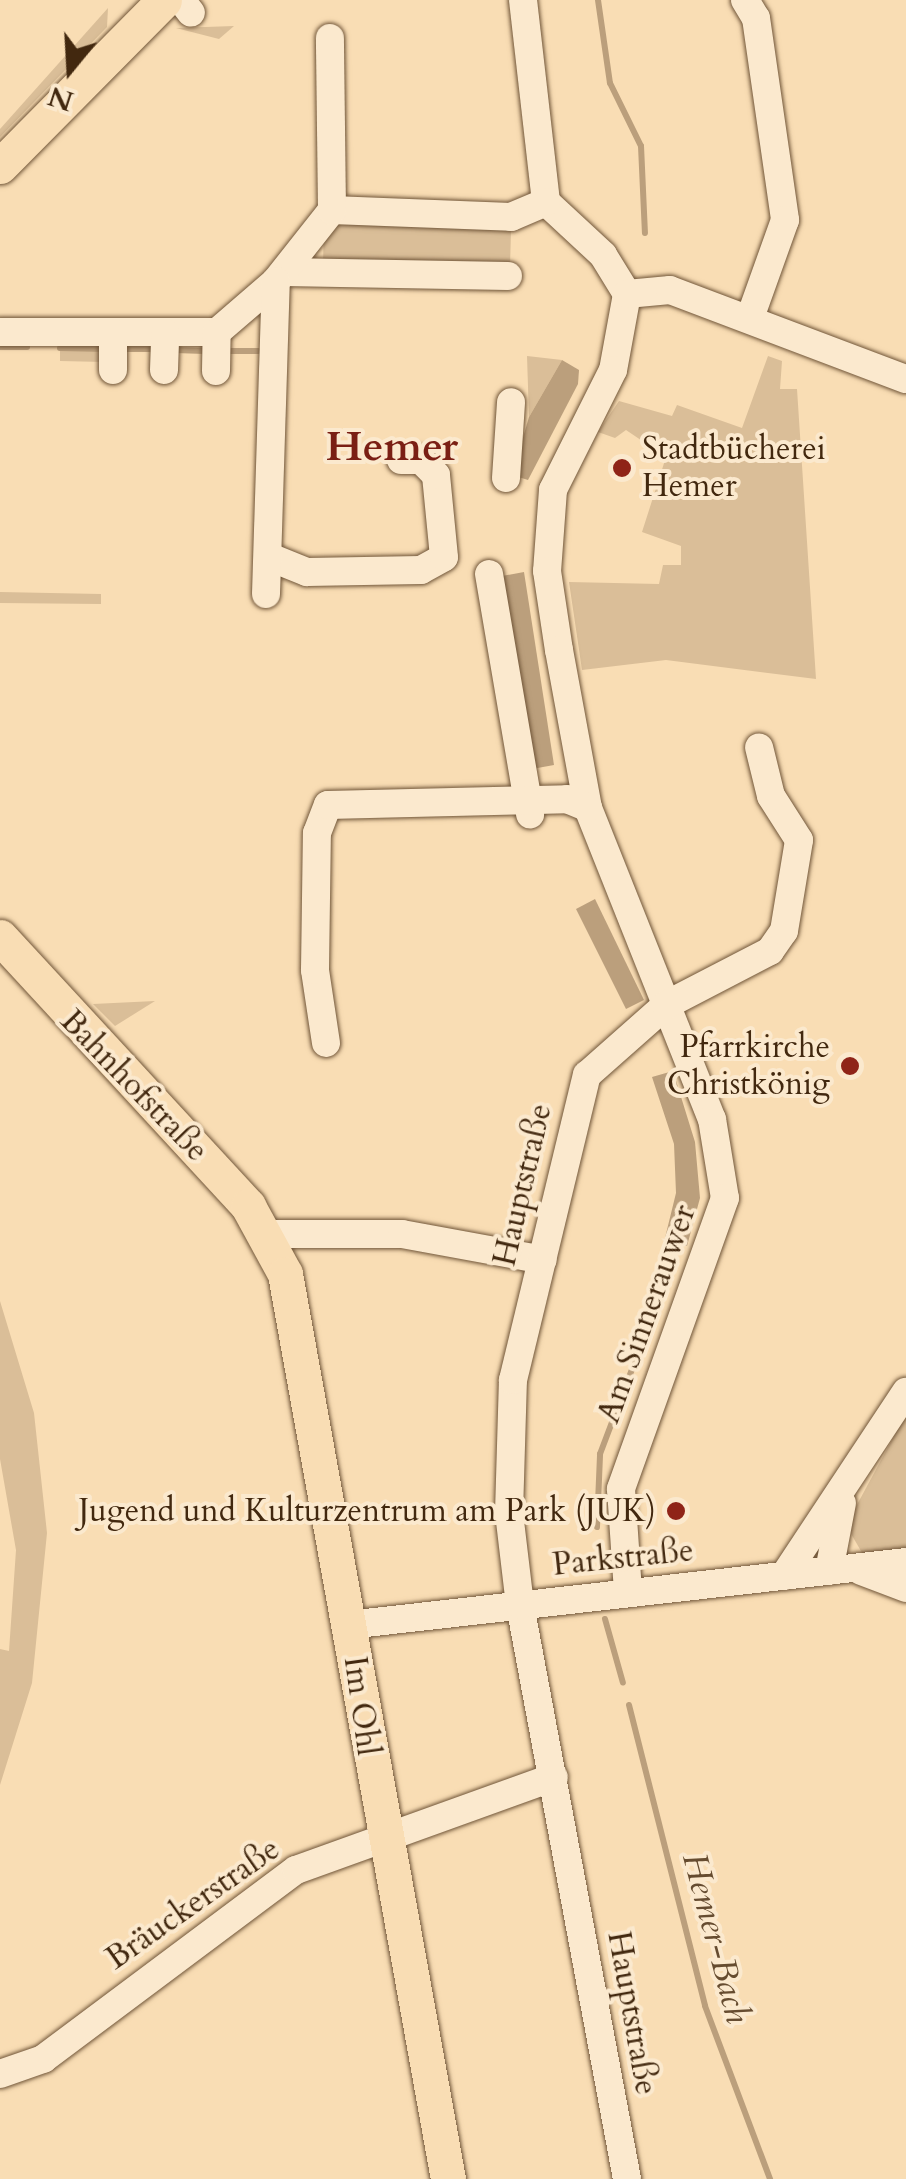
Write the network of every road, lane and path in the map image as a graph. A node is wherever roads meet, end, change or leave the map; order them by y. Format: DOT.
graph roads {
  1 [pos="523,0"];
  2 [pos="744,0"];
  3 [pos="179,4"];
  4 [pos="330,38"];
  5 [pos="3,166"];
  6 [pos="546,202"];
  7 [pos="332,210"];
  8 [pos="508,276"];
  9 [pos="280,277"];
  10 [pos="626,294"];
  11 [pos="750,318"];
  12 [pos="0,332"];
  13 [pos="216,332"];
  14 [pos="113,333"];
  15 [pos="165,333"];
  16 [pos="114,370"];
  17 [pos="164,370"];
  18 [pos="216,371"];
  19 [pos="906,380"];
  20 [pos="510,402"];
  21 [pos="401,460"];
  22 [pos="506,478"];
  23 [pos="272,558"];
  24 [pos="489,574"];
  25 [pos="266,594"];
  26 [pos="758,748"];
  27 [pos="530,808"];
  28 [pos="588,808"];
  29 [pos="0,936"];
  30 [pos="666,1005"];
  31 [pos="326,1043"];
  32 [pos="270,1234"];
  33 [pos="543,1260"];
  34 [pos="906,1392"];
  35 [pos="844,1496"];
  36 [pos="906,1562"];
  37 [pos="840,1569"];
  38 [pos="784,1576"];
  39 [pos="906,1588"];
  40 [pos="628,1592"];
  41 [pos="520,1605"];
  42 [pos="348,1625"];
  43 [pos="554,1777"];
  44 [pos="380,1835"];
  45 [pos="0,2074"];
  46 [pos="448,2179"];
  47 [pos="627,2179"];
  1 -- 6 [label="street"];
  2 -- 11 [label="street"];
  3 -- 5 [label="main road"];
  4 -- 7 [label="street"];
  6 -- 7 [label="street"];
  6 -- 10 [label="street"];
  7 -- 9 [label="street"];
  8 -- 9 [label="street"];
  9 -- 13 [label="street"];
  9 -- 23 [label="street"];
  10 -- 11 [label="street"];
  10 -- 28 [label="street"];
  11 -- 19 [label="street"];
  12 -- 14 [label="street"];
  13 -- 15 [label="street"];
  13 -- 18 [label="street"];
  14 -- 15 [label="street"];
  14 -- 16 [label="street"];
  15 -- 17 [label="street"];
  20 -- 22 [label="street"];
  21 -- 23 [label="street"];
  23 -- 25 [label="street"];
  24 -- 27 [label="street"];
  26 -- 30 [label="street, Hauptstraße"];
  27 -- 28 [label="street"];
  27 -- 31 [label="street"];
  28 -- 30 [label="street"];
  29 -- 32 [label="main road, Bahnhofstraße"];
  30 -- 33 [label="street, Hauptstraße"];
  30 -- 40 [label="street, Am Sinnerauwer"];
  32 -- 33 [label="street"];
  32 -- 42 [label="main road, Im Ohl"];
  33 -- 41 [label="street, Hauptstraße"];
  34 -- 35 [label="street"];
  35 -- 37 [label="street"];
  35 -- 38 [label="street"];
  36 -- 37 [label="street, Parkstraße"];
  37 -- 38 [label="street, Parkstraße"];
  37 -- 39 [label="street"];
  38 -- 40 [label="street, Parkstraße"];
  40 -- 41 [label="street, Parkstraße"];
  41 -- 42 [label="street, Parkstraße"];
  41 -- 43 [label="street, Hauptstraße"];
  42 -- 44 [label="main road, Im Ohl"];
  43 -- 44 [label="street, Bräuckerstraße"];
  43 -- 47 [label="street, Hauptstraße"];
  44 -- 45 [label="street, Bräuckerstraße"];
  44 -- 46 [label="main road, Im Ohl"];
}
